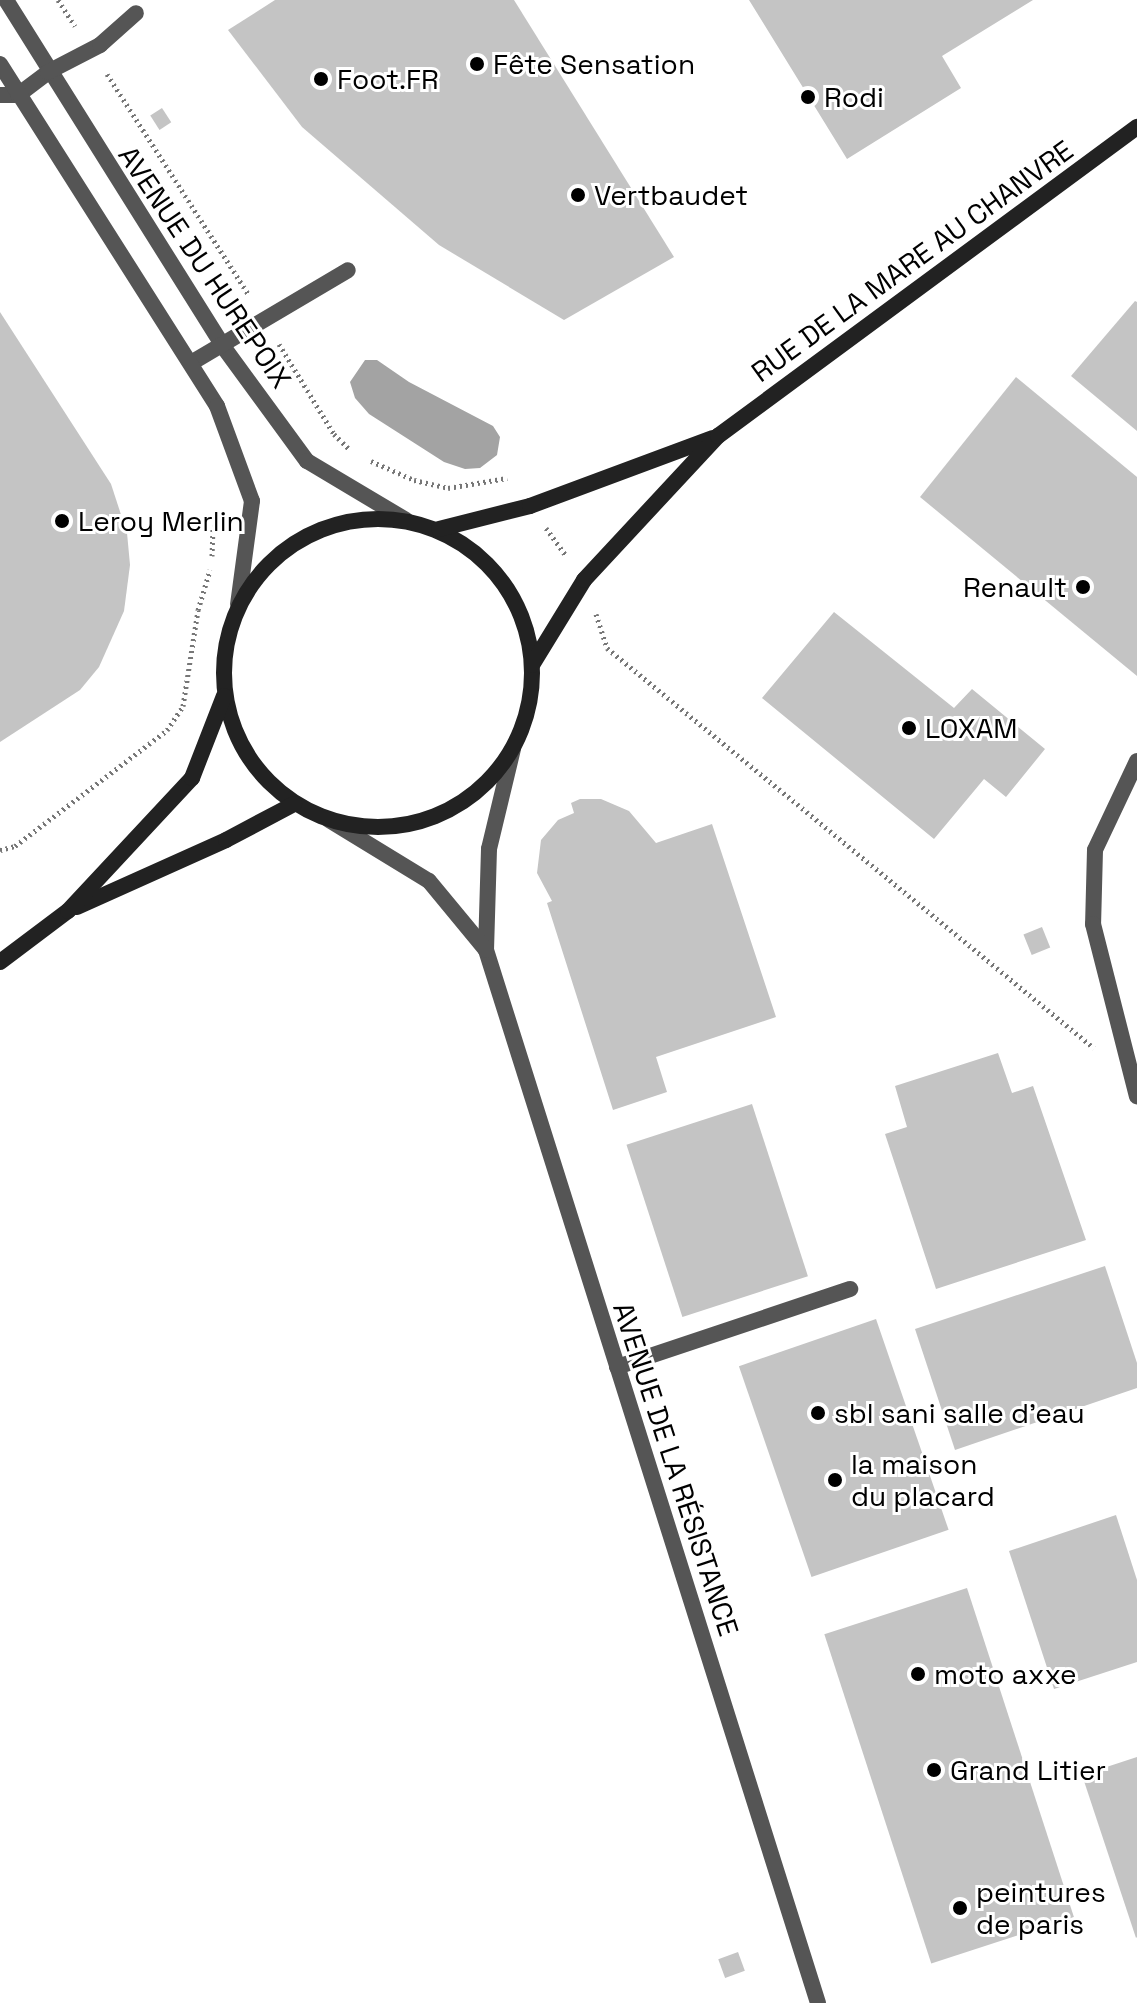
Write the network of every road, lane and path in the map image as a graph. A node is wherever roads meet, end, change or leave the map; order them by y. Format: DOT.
graph roads {
  1 [pos="6,0"];
  2 [pos="136,13"];
  3 [pos="0,64"];
  4 [pos="48,72"];
  5 [pos="0,95"];
  6 [pos="18,95"];
  7 [pos="1137,127"];
  8 [pos="348,270"];
  9 [pos="222,345"];
  10 [pos="191,363"];
  11 [pos="718,436"];
  12 [pos="530,506"];
  13 [pos="406,520"];
  14 [pos="213,527"];
  15 [pos="439,529"];
  16 [pos="584,580"];
  17 [pos="238,604"];
  18 [pos="532,665"];
  19 [pos="224,696"];
  20 [pos="513,749"];
  21 [pos="1137,761"];
  22 [pos="294,804"];
  23 [pos="329,820"];
  24 [pos="0,850"];
  25 [pos="68,911"];
  26 [pos="486,950"];
  27 [pos="0,962"];
  28 [pos="1131,1078"];
  29 [pos="1137,1096"];
  30 [pos="850,1289"];
  31 [pos="617,1367"];
  32 [pos="818,2003"];
  1 -- 4 [label="street, AVENUE DU HUREPOIX"];
  2 -- 4 [label="street"];
  3 -- 6 [label="street"];
  4 -- 6 [label="street"];
  4 -- 9 [label="street, AVENUE DU HUREPOIX"];
  5 -- 6 [label="street"];
  6 -- 10 [label="street"];
  7 -- 11 [label="street, RUE DE LA MARE AU CHANVRE"];
  8 -- 9 [label="street"];
  9 -- 10 [label="street"];
  9 -- 13 [label="street, AVENUE DU HUREPOIX"];
  10 -- 17 [label="street"];
  11 -- 12 [label="street, RUE DE LA MARE AU CHANVRE"];
  11 -- 16 [label="street, RUE DE LA MARE AU CHANVRE"];
  12 -- 15 [label="street, RUE DE LA MARE AU CHANVRE"];
  12 -- 16 [label="path"];
  13 -- 15 [label="street"];
  13 -- 17 [label="street"];
  14 -- 24 [label="path"];
  15 -- 18 [label="street"];
  16 -- 18 [label="street, RUE DE LA MARE AU CHANVRE"];
  16 -- 28 [label="path"];
  17 -- 19 [label="street"];
  18 -- 20 [label="street"];
  19 -- 22 [label="street"];
  19 -- 25 [label="street"];
  20 -- 23 [label="street"];
  20 -- 26 [label="street"];
  21 -- 28 [label="street"];
  22 -- 23 [label="street"];
  22 -- 25 [label="street"];
  23 -- 26 [label="street"];
  25 -- 27 [label="street"];
  26 -- 31 [label="street, AVENUE DE LA RÉSISTANCE"];
  28 -- 29 [label="street"];
  30 -- 31 [label="street"];
  31 -- 32 [label="street, AVENUE DE LA RÉSISTANCE"];
}
